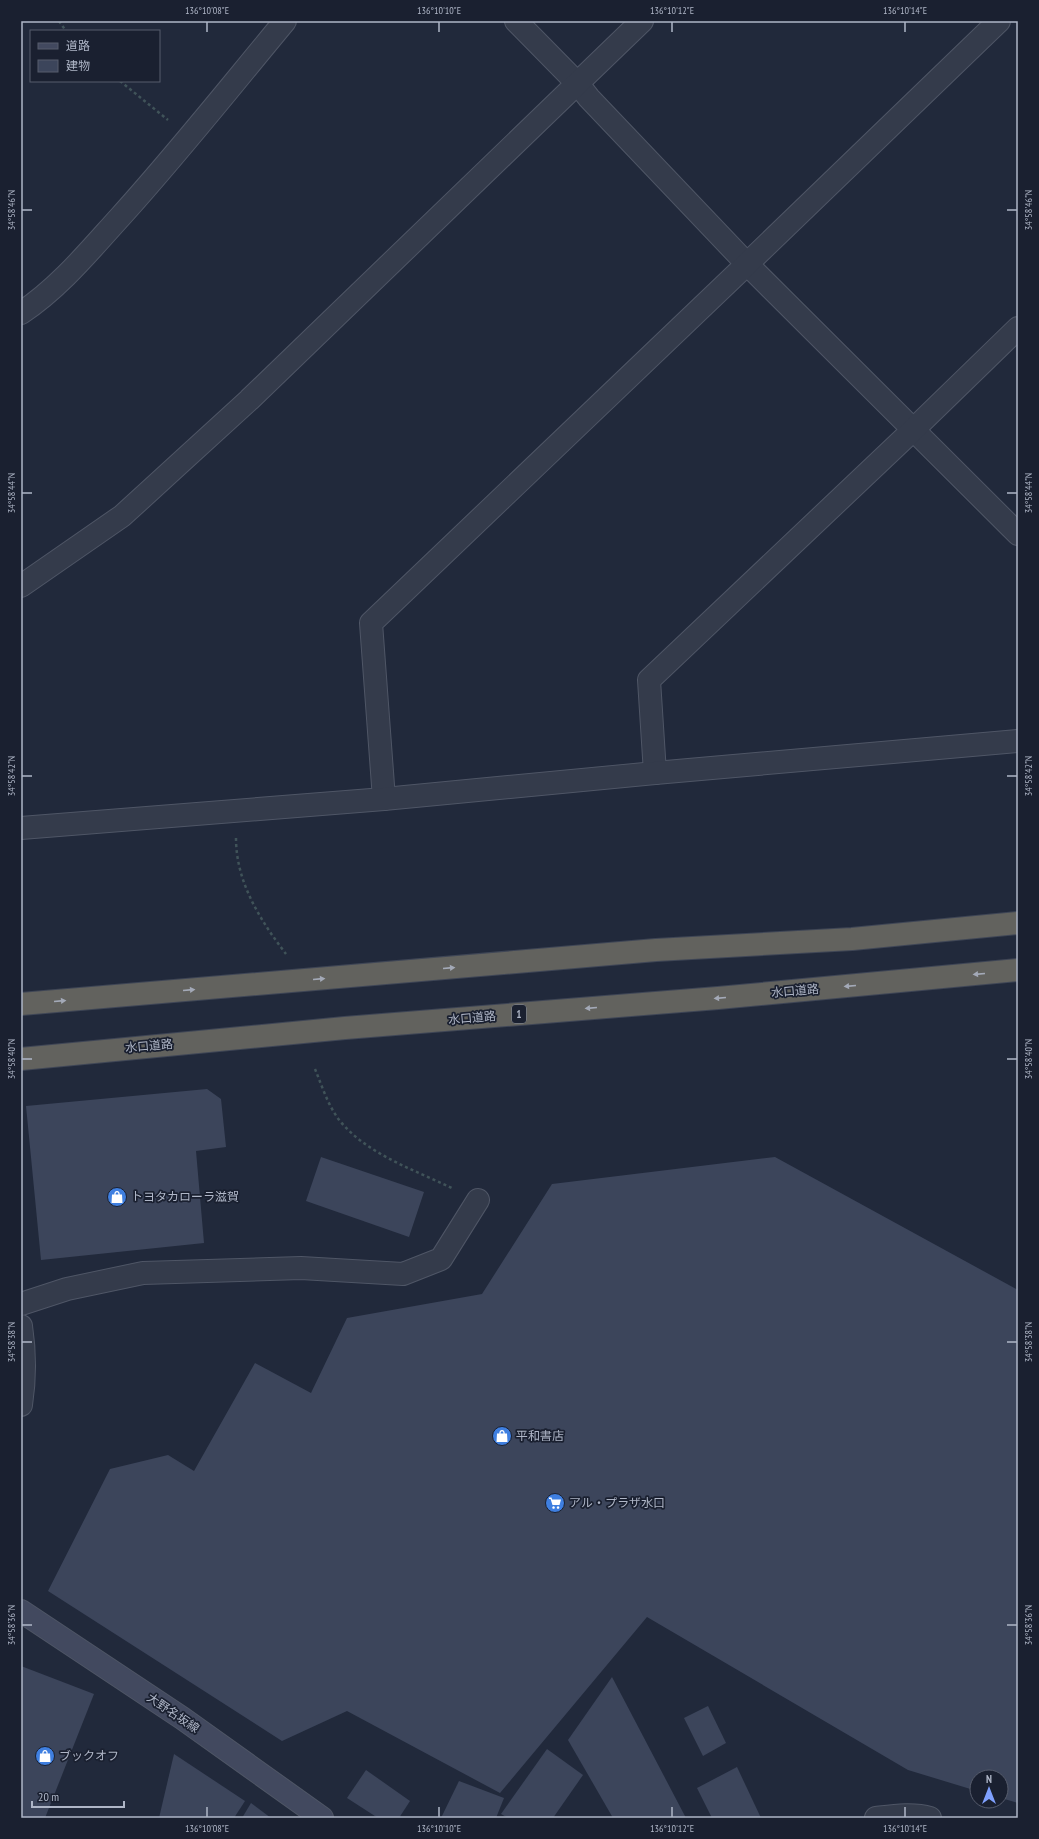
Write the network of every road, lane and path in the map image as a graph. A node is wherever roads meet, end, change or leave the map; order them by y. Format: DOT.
graph roads {
  1 [pos="59,21"];
  2 [pos="286,21"];
  3 [pos="516,21"];
  4 [pos="642,21"];
  5 [pos="999,21"];
  6 [pos="65,30"];
  7 [pos="121,82"];
  8 [pos="578,84"];
  9 [pos="189,137"];
  10 [pos="747,264"];
  11 [pos="21,313"];
  12 [pos="1018,328"];
  13 [pos="914,429"];
  14 [pos="1018,534"];
  15 [pos="21,586"];
  16 [pos="1018,741"];
  17 [pos="655,773"];
  18 [pos="384,799"];
  19 [pos="236,810"];
  20 [pos="21,828"];
  21 [pos="1018,923"];
  22 [pos="288,958"];
  23 [pos="1018,970"];
  24 [pos="21,1004"];
  25 [pos="21,1059"];
  26 [pos="315,1069"];
  27 [pos="478,1200"];
  28 [pos="21,1304"];
  29 [pos="21,1326"];
  30 [pos="21,1405"];
  31 [pos="21,1611"];
  32 [pos="322,1818"];
  33 [pos="876,1818"];
  34 [pos="930,1818"];
  1 -- 6 [label="path"];
  2 -- 9 [label="street"];
  3 -- 8 [label="street"];
  4 -- 8 [label="street"];
  5 -- 10 [label="street"];
  7 -- 9 [label="path"];
  8 -- 10 [label="street"];
  8 -- 15 [label="street"];
  9 -- 11 [label="street"];
  10 -- 13 [label="street"];
  10 -- 18 [label="street"];
  12 -- 13 [label="street"];
  13 -- 14 [label="street"];
  13 -- 17 [label="street"];
  16 -- 17 [label="street"];
  17 -- 18 [label="street"];
  18 -- 19 [label="street"];
  19 -- 20 [label="street"];
  19 -- 22 [label="path"];
  24 -- 21 [label="highway, one-way"];
  23 -- 25 [label="highway, 水口道路 / 1, one-way"];
  26 -- 27 [label="path"];
  27 -- 28 [label="street"];
  29 -- 30 [label="street"];
  31 -- 32 [label="main road, 大野名坂線"];
  33 -- 34 [label="street"];
}
